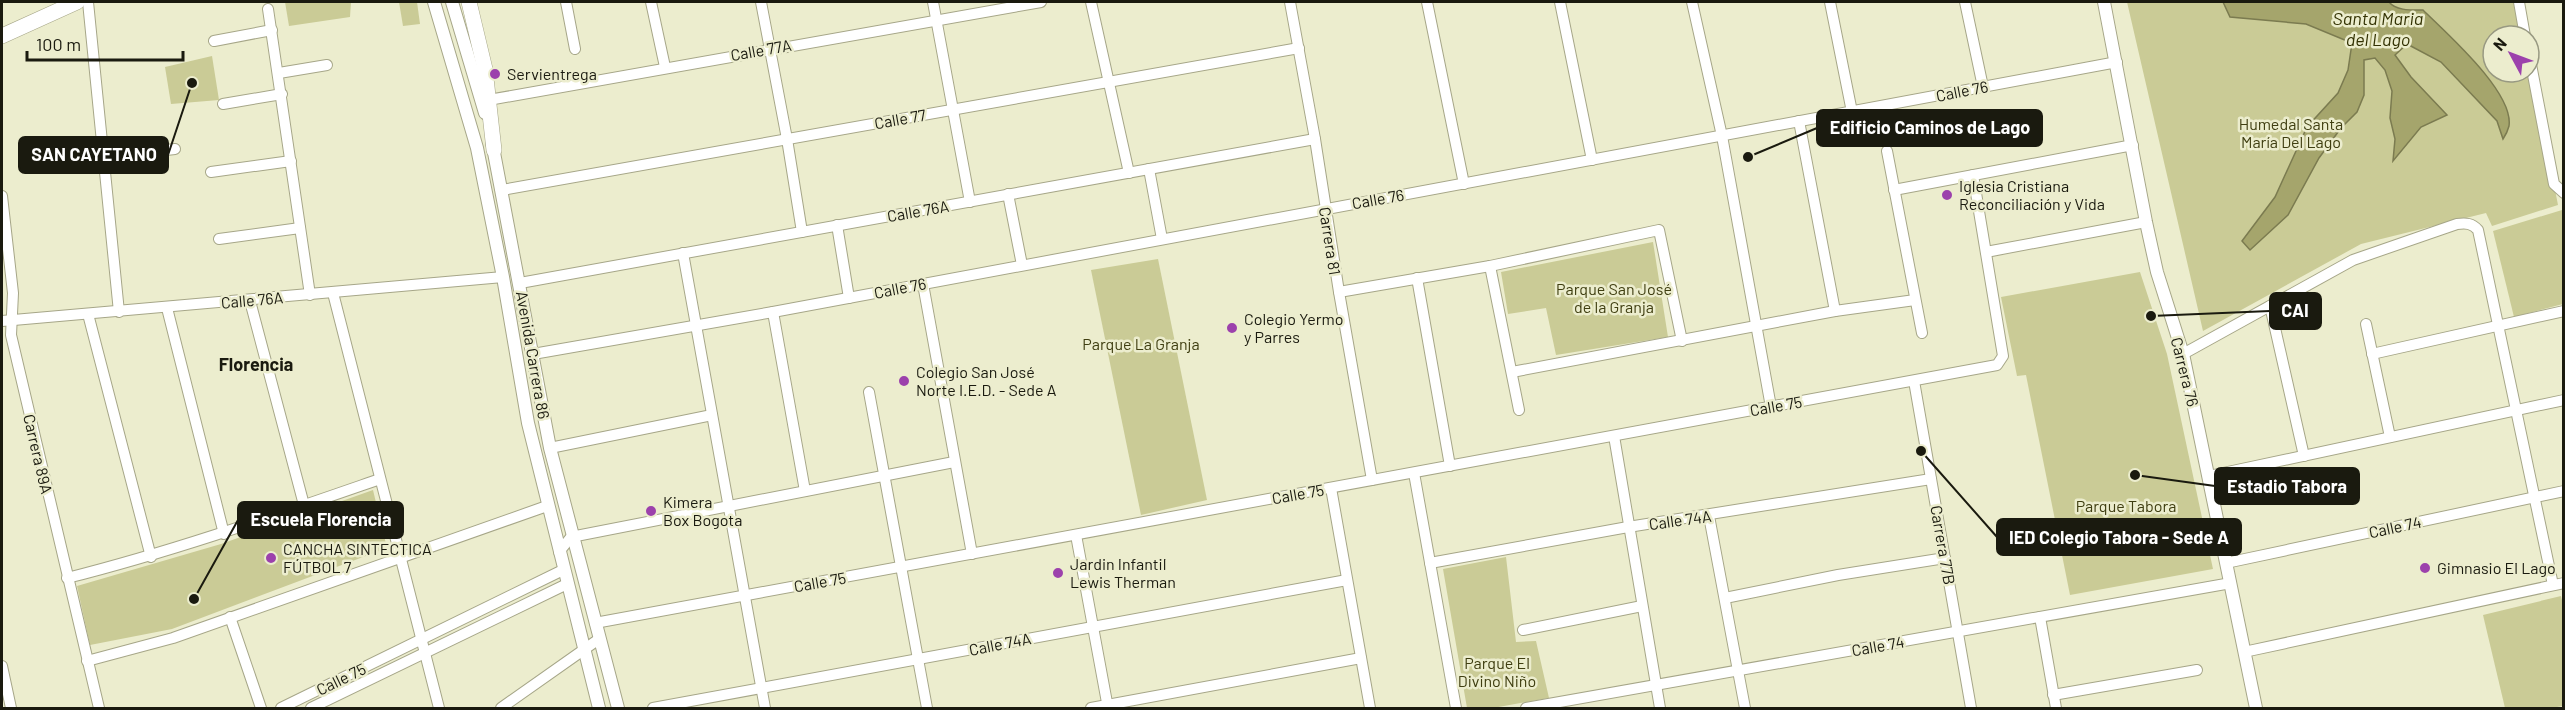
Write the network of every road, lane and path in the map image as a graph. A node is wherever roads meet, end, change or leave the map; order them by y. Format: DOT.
graph roads {
  1 [pos="77,2"];
  2 [pos="88,2"];
  3 [pos="434,2"];
  4 [pos="452,2"];
  5 [pos="470,2"];
  6 [pos="566,2"];
  7 [pos="651,2"];
  8 [pos="760,2"];
  9 [pos="933,2"];
  10 [pos="1041,2"];
  11 [pos="1091,2"];
  12 [pos="1290,2"];
  13 [pos="1427,2"];
  14 [pos="1560,2"];
  15 [pos="1692,2"];
  16 [pos="1830,2"];
  17 [pos="1965,2"];
  18 [pos="2104,2"];
  19 [pos="2519,2"];
  20 [pos="268,9"];
  21 [pos="936,18"];
  22 [pos="2523,24"];
  23 [pos="272,30"];
  24 [pos="2,36"];
  25 [pos="213,41"];
  26 [pos="769,48"];
  27 [pos="1299,48"];
  28 [pos="575,49"];
  29 [pos="2117,62"];
  30 [pos="327,65"];
  31 [pos="665,67"];
  32 [pos="279,73"];
  33 [pos="1109,82"];
  34 [pos="2535,84"];
  35 [pos="1983,87"];
  36 [pos="282,94"];
  37 [pos="485,100"];
  38 [pos="223,104"];
  39 [pos="953,110"];
  40 [pos="1852,112"];
  41 [pos="1799,121"];
  42 [pos="1722,136"];
  43 [pos="787,139"];
  44 [pos="1315,139"];
  45 [pos="2133,145"];
  46 [pos="176,148"];
  47 [pos="494,150"];
  48 [pos="1887,151"];
  49 [pos="105,158"];
  50 [pos="1592,160"];
  51 [pos="291,161"];
  52 [pos="1149,169"];
  53 [pos="211,172"];
  54 [pos="1129,172"];
  55 [pos="1973,175"];
  56 [pos="1464,184"];
  57 [pos="502,190"];
  58 [pos="1894,190"];
  59 [pos="2564,193"];
  60 [pos="1008,194"];
  61 [pos="2,196"];
  62 [pos="970,201"];
  63 [pos="1325,209"];
  64 [pos="3,217"];
  65 [pos="2146,222"];
  66 [pos="837,225"];
  67 [pos="300,228"];
  68 [pos="802,232"];
  69 [pos="219,239"];
  70 [pos="1162,239"];
  71 [pos="1986,252"];
  72 [pos="683,253"];
  73 [pos="1022,265"];
  74 [pos="1490,266"];
  75 [pos="503,277"];
  76 [pos="1417,278"];
  77 [pos="520,283"];
  78 [pos="923,284"];
  79 [pos="1338,292"];
  80 [pos="333,293"];
  81 [pos="310,295"];
  82 [pos="849,298"];
  83 [pos="1915,300"];
  84 [pos="250,301"];
  85 [pos="2270,306"];
  86 [pos="167,308"];
  87 [pos="2564,311"];
  88 [pos="120,312"];
  89 [pos="773,312"];
  90 [pos="1835,312"];
  91 [pos="88,314"];
  92 [pos="6,320"];
  93 [pos="2366,324"];
  94 [pos="696,325"];
  95 [pos="1758,325"];
  96 [pos="2497,326"];
  97 [pos="1922,333"];
  98 [pos="1682,341"];
  99 [pos="532,354"];
  100 [pos="2183,354"];
  101 [pos="2372,354"];
  102 [pos="1512,372"];
  103 [pos="1914,381"];
  104 [pos="869,392"];
  105 [pos="2564,400"];
  106 [pos="1771,407"];
  107 [pos="1519,410"];
  108 [pos="2516,410"];
  109 [pos="712,415"];
  110 [pos="1614,436"];
  111 [pos="2390,437"];
  112 [pos="550,448"];
  113 [pos="2304,456"];
  114 [pos="954,462"];
  115 [pos="1450,466"];
  116 [pos="1414,473"];
  117 [pos="885,475"];
  118 [pos="2209,476"];
  119 [pos="380,479"];
  120 [pos="1931,479"];
  121 [pos="1372,480"];
  122 [pos="1331,488"];
  123 [pos="805,491"];
  124 [pos="2564,491"];
  125 [pos="2535,497"];
  126 [pos="304,505"];
  127 [pos="547,506"];
  128 [pos="728,506"];
  129 [pos="1709,516"];
  130 [pos="1628,527"];
  131 [pos="224,534"];
  132 [pos="1076,535"];
  133 [pos="571,537"];
  134 [pos="559,552"];
  135 [pos="972,554"];
  136 [pos="151,557"];
  137 [pos="400,558"];
  138 [pos="1945,558"];
  139 [pos="1430,563"];
  140 [pos="2226,563"];
  141 [pos="903,567"];
  142 [pos="563,570"];
  143 [pos="68,578"];
  144 [pos="1347,580"];
  145 [pos="567,584"];
  146 [pos="2230,584"];
  147 [pos="2558,584"];
  148 [pos="744,596"];
  149 [pos="1725,598"];
  150 [pos="1642,606"];
  151 [pos="230,617"];
  152 [pos="2040,617"];
  153 [pos="595,623"];
  154 [pos="1093,626"];
  155 [pos="1523,630"];
  156 [pos="1958,631"];
  157 [pos="599,639"];
  158 [pos="421,640"];
  159 [pos="584,650"];
  160 [pos="2244,652"];
  161 [pos="425,653"];
  162 [pos="1361,658"];
  163 [pos="918,660"];
  164 [pos="87,661"];
  165 [pos="2,666"];
  166 [pos="2197,670"];
  167 [pos="1738,671"];
  168 [pos="1656,685"];
  169 [pos="761,688"];
  170 [pos="2053,695"];
  171 [pos="1108,707"];
  172 [pos="11,708"];
  173 [pos="99,708"];
  174 [pos="261,708"];
  175 [pos="281,708"];
  176 [pos="311,708"];
  177 [pos="439,708"];
  178 [pos="501,708"];
  179 [pos="599,708"];
  180 [pos="618,708"];
  181 [pos="653,708"];
  182 [pos="765,708"];
  183 [pos="927,708"];
  184 [pos="1091,708"];
  185 [pos="1370,708"];
  186 [pos="1456,708"];
  187 [pos="1526,708"];
  188 [pos="1660,708"];
  189 [pos="1746,708"];
  190 [pos="1971,708"];
  191 [pos="2056,708"];
  192 [pos="2256,708"];
  1 -- 24 [label="highway"];
  2 -- 49 [label="street"];
  3 -- 75 [label="main road, Avenida Carrera 86"];
  4 -- 37 [label="main road"];
  5 -- 37 [label="highway"];
  6 -- 28 [label="street"];
  7 -- 31 [label="street"];
  8 -- 26 [label="street"];
  9 -- 21 [label="street"];
  10 -- 21 [label="street, Calle 77A"];
  11 -- 33 [label="street"];
  12 -- 27 [label="street, Carrera 81"];
  13 -- 56 [label="street"];
  14 -- 50 [label="street"];
  15 -- 42 [label="street"];
  16 -- 40 [label="street"];
  17 -- 35 [label="street"];
  18 -- 29 [label="main road, Carrera 76"];
  19 -- 22 [label="street"];
  20 -- 23 [label="street"];
  21 -- 26 [label="street, Calle 77A"];
  21 -- 39 [label="street"];
  23 -- 25 [label="street"];
  23 -- 32 [label="street"];
  26 -- 31 [label="street, Calle 77A"];
  26 -- 43 [label="street"];
  27 -- 33 [label="street, Calle 77"];
  27 -- 44 [label="street, Carrera 81"];
  29 -- 35 [label="street, Calle 76"];
  29 -- 45 [label="main road, Carrera 76"];
  30 -- 32 [label="street"];
  31 -- 37 [label="street, Calle 77A"];
  32 -- 36 [label="street"];
  33 -- 39 [label="street, Calle 77"];
  33 -- 54 [label="street"];
  34 -- 59 [label="street"];
  35 -- 40 [label="street, Calle 76"];
  36 -- 38 [label="street"];
  36 -- 51 [label="street"];
  37 -- 47 [label="highway"];
  39 -- 43 [label="street, Calle 77"];
  39 -- 62 [label="street"];
  40 -- 41 [label="street, Calle 76"];
  41 -- 42 [label="street, Calle 76"];
  41 -- 90 [label="street"];
  42 -- 50 [label="street, Calle 76"];
  42 -- 95 [label="street"];
  43 -- 57 [label="street, Calle 77"];
  43 -- 68 [label="street"];
  44 -- 52 [label="street, Calle 76A"];
  44 -- 63 [label="street, Carrera 81"];
  45 -- 55 [label="street"];
  45 -- 65 [label="main road, Carrera 76"];
  46 -- 49 [label="street"];
  47 -- 57 [label="main road, Avenida Carrera 86"];
  48 -- 58 [label="street"];
  49 -- 88 [label="street"];
  50 -- 56 [label="street, Calle 76"];
  51 -- 53 [label="street"];
  51 -- 67 [label="street"];
  52 -- 54 [label="street, Calle 76A"];
  52 -- 70 [label="street"];
  54 -- 60 [label="street, Calle 76A"];
  55 -- 58 [label="street"];
  55 -- 71 [label="street"];
  56 -- 63 [label="street, Calle 76"];
  57 -- 77 [label="main road, Avenida Carrera 86"];
  58 -- 83 [label="street"];
  60 -- 62 [label="street, Calle 76A"];
  60 -- 73 [label="street"];
  61 -- 64 [label="street, Carrera 89A"];
  62 -- 66 [label="street, Calle 76A"];
  63 -- 70 [label="street, Calle 76"];
  63 -- 79 [label="street, Carrera 81"];
  64 -- 92 [label="street, Carrera 89A"];
  65 -- 71 [label="street"];
  65 -- 100 [label="main road, Carrera 76"];
  66 -- 68 [label="street, Calle 76A"];
  66 -- 82 [label="street"];
  67 -- 69 [label="street"];
  67 -- 81 [label="street"];
  68 -- 72 [label="street, Calle 76A"];
  70 -- 73 [label="street, Calle 76"];
  71 -- 103 [label="street, Calle 75"];
  72 -- 77 [label="street, Calle 76A"];
  72 -- 94 [label="street"];
  73 -- 78 [label="street, Calle 76"];
  74 -- 76 [label="street"];
  74 -- 98 [label="street"];
  74 -- 102 [label="street"];
  75 -- 80 [label="street, Calle 76A"];
  75 -- 127 [label="main road, Avenida Carrera 86"];
  76 -- 79 [label="street"];
  76 -- 115 [label="street"];
  77 -- 99 [label="main road, Avenida Carrera 86"];
  78 -- 82 [label="street, Calle 76"];
  78 -- 114 [label="street"];
  79 -- 121 [label="street, Carrera 81"];
  80 -- 81 [label="street, Calle 76A"];
  80 -- 119 [label="street"];
  81 -- 84 [label="street, Calle 76A"];
  82 -- 89 [label="street, Calle 76"];
  83 -- 90 [label="street"];
  83 -- 97 [label="street"];
  84 -- 86 [label="street, Calle 76A"];
  84 -- 126 [label="street"];
  85 -- 96 [label="street"];
  85 -- 100 [label="street"];
  85 -- 113 [label="street"];
  86 -- 88 [label="street, Calle 76A"];
  86 -- 131 [label="street"];
  87 -- 96 [label="street"];
  88 -- 91 [label="street, Calle 76A"];
  89 -- 94 [label="street, Calle 76"];
  89 -- 123 [label="street"];
  90 -- 95 [label="street"];
  91 -- 92 [label="street, Calle 76A"];
  91 -- 136 [label="street"];
  92 -- 143 [label="street, Carrera 89A"];
  93 -- 101 [label="street"];
  94 -- 99 [label="street, Calle 76"];
  94 -- 109 [label="street"];
  95 -- 98 [label="street"];
  95 -- 106 [label="street"];
  96 -- 101 [label="street"];
  96 -- 108 [label="street"];
  98 -- 102 [label="street"];
  99 -- 112 [label="main road, Avenida Carrera 86"];
  100 -- 118 [label="main road, Carrera 76"];
  101 -- 111 [label="street"];
  102 -- 107 [label="street"];
  103 -- 106 [label="street, Calle 75"];
  103 -- 120 [label="street, Carrera 77B"];
  104 -- 117 [label="street"];
  105 -- 108 [label="street"];
  106 -- 110 [label="street, Calle 75"];
  108 -- 111 [label="street"];
  108 -- 125 [label="street"];
  109 -- 112 [label="street"];
  109 -- 128 [label="street"];
  110 -- 115 [label="street, Calle 75"];
  110 -- 130 [label="street"];
  111 -- 113 [label="street"];
  112 -- 133 [label="main road, Avenida Carrera 86"];
  113 -- 118 [label="street"];
  114 -- 117 [label="street"];
  114 -- 135 [label="street"];
  115 -- 116 [label="street, Calle 75"];
  116 -- 121 [label="street, Calle 75"];
  116 -- 139 [label="street"];
  117 -- 123 [label="street"];
  117 -- 141 [label="street"];
  118 -- 140 [label="main road, Carrera 76"];
  119 -- 126 [label="street"];
  119 -- 137 [label="street"];
  120 -- 129 [label="street, Calle 74A"];
  120 -- 138 [label="street, Carrera 77B"];
  121 -- 122 [label="street, Calle 75"];
  122 -- 132 [label="street, Calle 75"];
  122 -- 144 [label="street"];
  123 -- 128 [label="street"];
  124 -- 125 [label="street, Calle 74"];
  125 -- 140 [label="street, Calle 74"];
  125 -- 147 [label="street"];
  126 -- 131 [label="street"];
  127 -- 134 [label="main road, Avenida Carrera 86"];
  127 -- 137 [label="street"];
  128 -- 133 [label="street"];
  128 -- 148 [label="street"];
  129 -- 130 [label="street, Calle 74A"];
  129 -- 149 [label="street"];
  130 -- 139 [label="street, Calle 74A"];
  130 -- 150 [label="street"];
  131 -- 136 [label="street"];
  132 -- 135 [label="street, Calle 75"];
  132 -- 154 [label="street"];
  133 -- 134 [label="street"];
  133 -- 153 [label="main road, Avenida Carrera 86"];
  134 -- 142 [label="main road, Avenida Carrera 86"];
  135 -- 141 [label="street, Calle 75"];
  136 -- 143 [label="street"];
  137 -- 151 [label="street"];
  137 -- 158 [label="street"];
  138 -- 149 [label="street"];
  138 -- 156 [label="street, Carrera 77B"];
  139 -- 186 [label="street"];
  140 -- 146 [label="main road, Carrera 76"];
  141 -- 148 [label="street, Calle 75"];
  141 -- 163 [label="street"];
  142 -- 145 [label="main road, Avenida Carrera 86"];
  142 -- 158 [label="street, Calle 75"];
  143 -- 164 [label="street, Carrera 89A"];
  144 -- 154 [label="street, Calle 74A"];
  144 -- 162 [label="street"];
  145 -- 159 [label="main road, Avenida Carrera 86"];
  145 -- 161 [label="street, Calle 75"];
  146 -- 152 [label="street, Calle 74"];
  146 -- 160 [label="main road, Carrera 76"];
  147 -- 160 [label="street"];
  148 -- 153 [label="street, Calle 75"];
  148 -- 169 [label="street"];
  149 -- 167 [label="street"];
  150 -- 155 [label="street"];
  150 -- 168 [label="street"];
  151 -- 164 [label="street"];
  151 -- 174 [label="street"];
  152 -- 156 [label="street, Calle 74"];
  152 -- 170 [label="street"];
  153 -- 157 [label="main road, Avenida Carrera 86"];
  154 -- 163 [label="street, Calle 74A"];
  154 -- 171 [label="street"];
  156 -- 167 [label="street, Calle 74"];
  156 -- 190 [label="street, Carrera 77B"];
  157 -- 159 [label="street"];
  157 -- 180 [label="main road, Avenida Carrera 86"];
  158 -- 161 [label="street"];
  158 -- 175 [label="street, Calle 75"];
  159 -- 178 [label="street"];
  159 -- 179 [label="main road, Avenida Carrera 86"];
  160 -- 192 [label="main road, Carrera 76"];
  161 -- 176 [label="street, Calle 75"];
  161 -- 177 [label="street"];
  162 -- 171 [label="street"];
  162 -- 185 [label="street"];
  163 -- 169 [label="street, Calle 74A"];
  163 -- 183 [label="street"];
  164 -- 173 [label="street, Carrera 89A"];
  165 -- 172 [label="street"];
  166 -- 170 [label="street"];
  167 -- 168 [label="street, Calle 74"];
  167 -- 189 [label="street"];
  168 -- 187 [label="street, Calle 74"];
  168 -- 188 [label="street"];
  169 -- 181 [label="street, Calle 74A"];
  169 -- 182 [label="street"];
  170 -- 191 [label="street"];
  171 -- 184 [label="street"];
}
